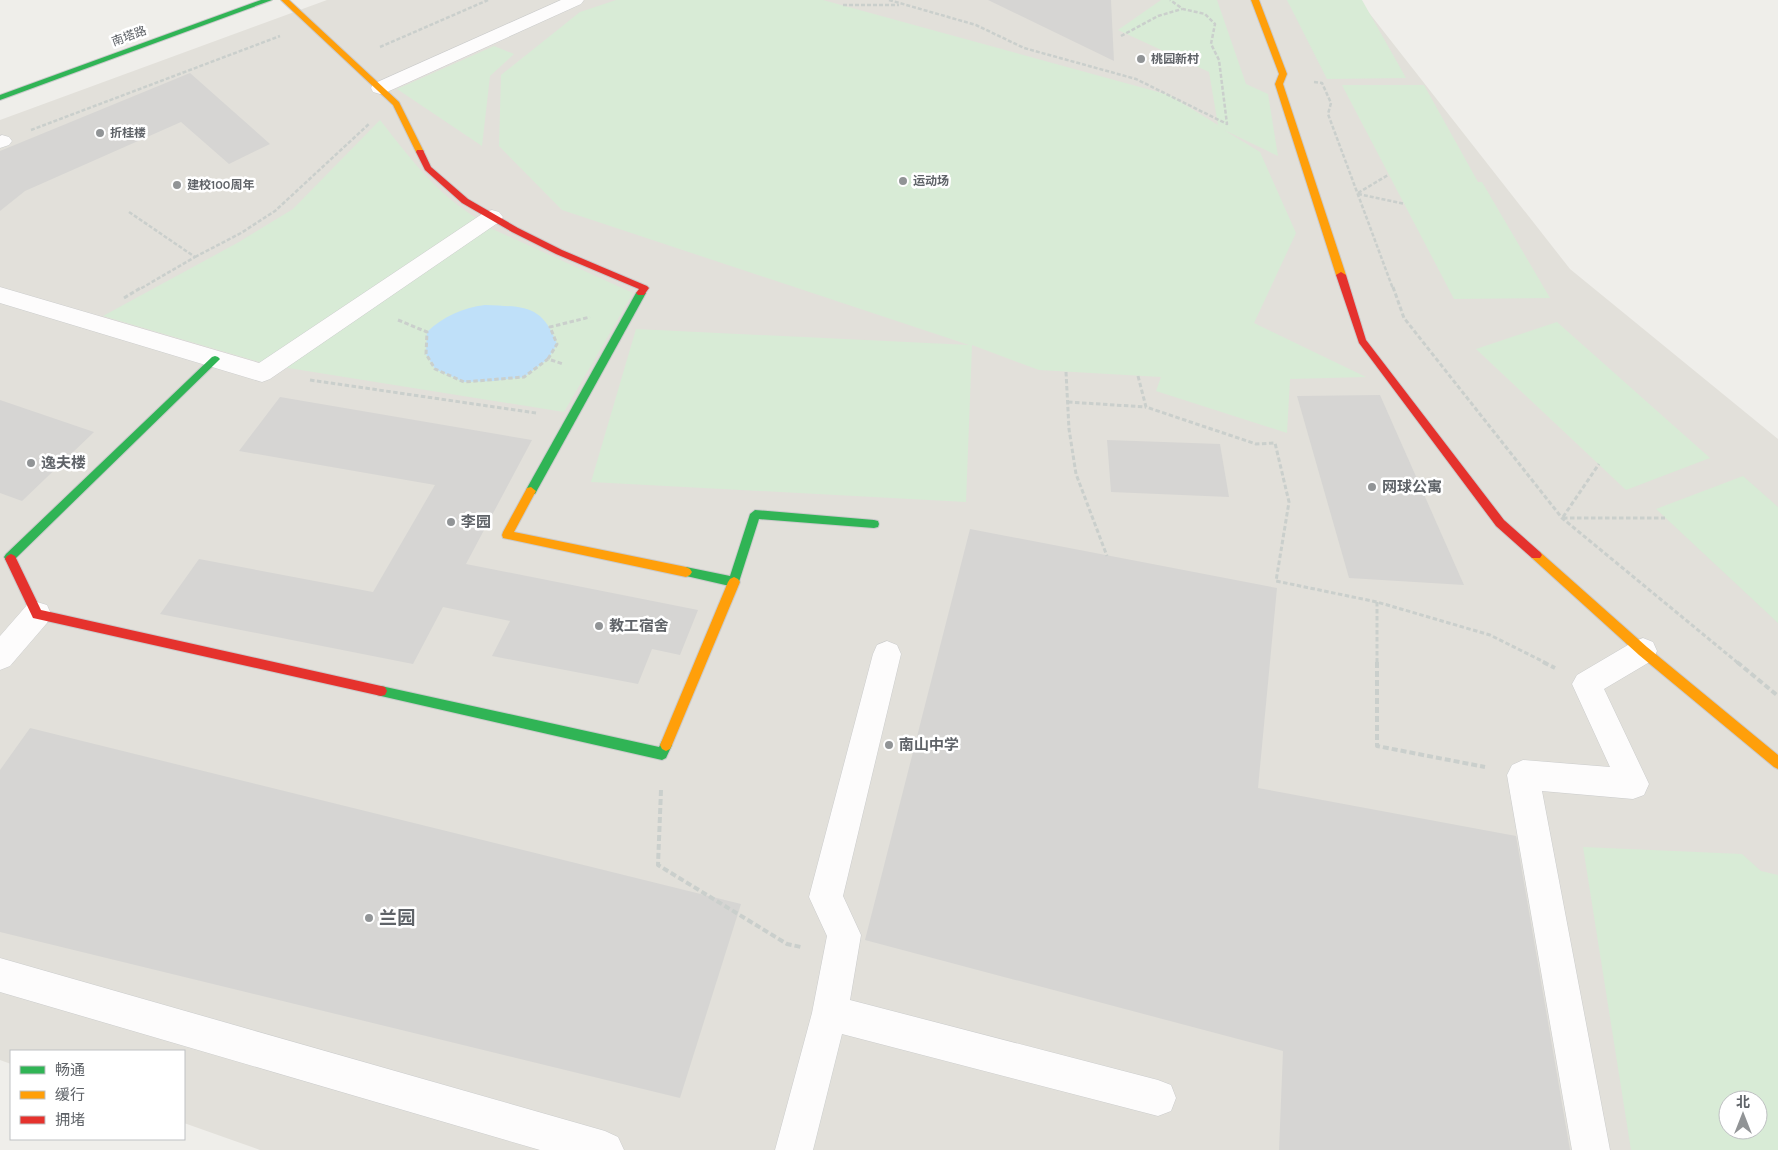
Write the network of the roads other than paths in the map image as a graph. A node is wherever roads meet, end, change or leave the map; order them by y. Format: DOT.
graph roads {
  1 [pos="268,0"];
  2 [pos="285,0"];
  3 [pos="575,0"];
  4 [pos="1254,0"];
  5 [pos="380,88"];
  6 [pos="0,98"];
  7 [pos="492,217"];
  8 [pos="0,295"];
  9 [pos="215,358"];
  10 [pos="874,524"];
  11 [pos="734,582"];
  12 [pos="37,614"];
  13 [pos="1643,651"];
  14 [pos="887,654"];
  15 [pos="0,657"];
  16 [pos="1778,763"];
  17 [pos="0,975"];
  18 [pos="830,1013"];
  19 [pos="1158,1098"];
  20 [pos="605,1150"];
  21 [pos="794,1150"];
  22 [pos="1590,1150"];
  1 -- 6 [label="street, 南塔路"];
  2 -- 5 [label="street"];
  3 -- 5 [label="street"];
  4 -- 13 [label="street"];
  5 -- 7 [label="street"];
  7 -- 9 [label="street"];
  7 -- 11 [label="street"];
  8 -- 9 [label="street"];
  9 -- 12 [label="street"];
  10 -- 11 [label="street"];
  11 -- 12 [label="street"];
  12 -- 15 [label="street"];
  13 -- 16 [label="street"];
  13 -- 22 [label="street"];
  14 -- 18 [label="street"];
  17 -- 20 [label="street"];
  18 -- 19 [label="street"];
  18 -- 21 [label="street"];
}
